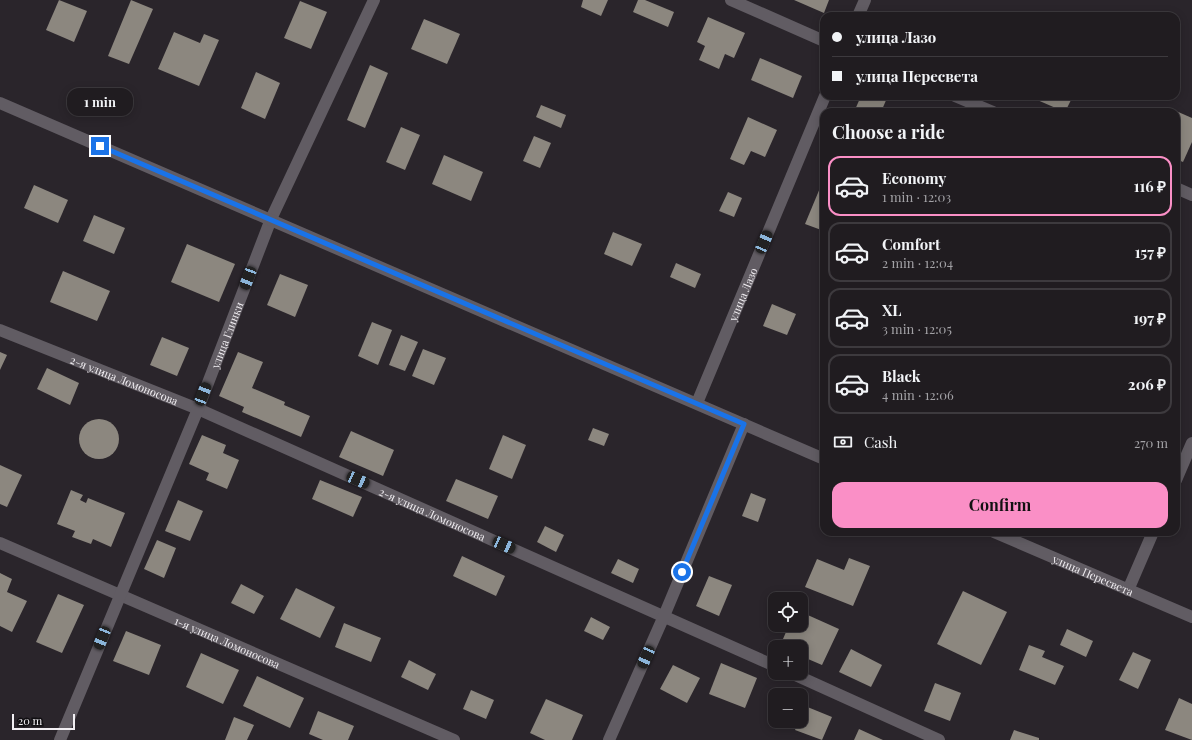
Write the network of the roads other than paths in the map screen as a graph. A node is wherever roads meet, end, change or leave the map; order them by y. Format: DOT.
graph roads {
  1 [pos="374,0"];
  2 [pos="731,0"];
  3 [pos="864,0"];
  4 [pos="860,12"];
  5 [pos="820,39"];
  6 [pos="822,100"];
  7 [pos="964,100"];
  8 [pos="0,103"];
  9 [pos="984,108"];
  10 [pos="1180,190"];
  11 [pos="1192,195"];
  12 [pos="271,219"];
  13 [pos="0,330"];
  14 [pos="697,403"];
  15 [pos="198,409"];
  16 [pos="744,424"];
  17 [pos="1192,443"];
  18 [pos="820,457"];
  19 [pos="1180,471"];
  20 [pos="1003,536"];
  21 [pos="1152,536"];
  22 [pos="0,543"];
  23 [pos="1128,590"];
  24 [pos="120,595"];
  25 [pos="664,616"];
  26 [pos="1192,617"];
  27 [pos="768,663"];
  28 [pos="807,680"];
  29 [pos="60,740"];
  30 [pos="454,740"];
  31 [pos="609,740"];
  32 [pos="940,740"];
  1 -- 12 [label="street, улица Глинки"];
  2 -- 5 [label="street"];
  3 -- 4 [label="street"];
  6 -- 14 [label="street, улица Лазо"];
  7 -- 9 [label="street"];
  8 -- 12 [label="street"];
  10 -- 11 [label="street"];
  12 -- 14 [label="street"];
  12 -- 15 [label="street, улица Глинки"];
  13 -- 15 [label="street, 2-я улица Ломоносова"];
  14 -- 16 [label="street"];
  15 -- 24 [label="street, улица Глинки"];
  15 -- 25 [label="street, 2-я улица Ломоносова"];
  16 -- 18 [label="street"];
  16 -- 25 [label="street"];
  17 -- 19 [label="street"];
  20 -- 23 [label="street, улица Пересвета"];
  21 -- 23 [label="street"];
  22 -- 24 [label="street, 1-я улица Ломоносова"];
  23 -- 26 [label="street, улица Пересвета"];
  24 -- 29 [label="street, улица Глинки"];
  24 -- 30 [label="street, 1-я улица Ломоносова"];
  25 -- 27 [label="street, 2-я улица Ломоносова"];
  25 -- 31 [label="street"];
  28 -- 32 [label="street"];
}
